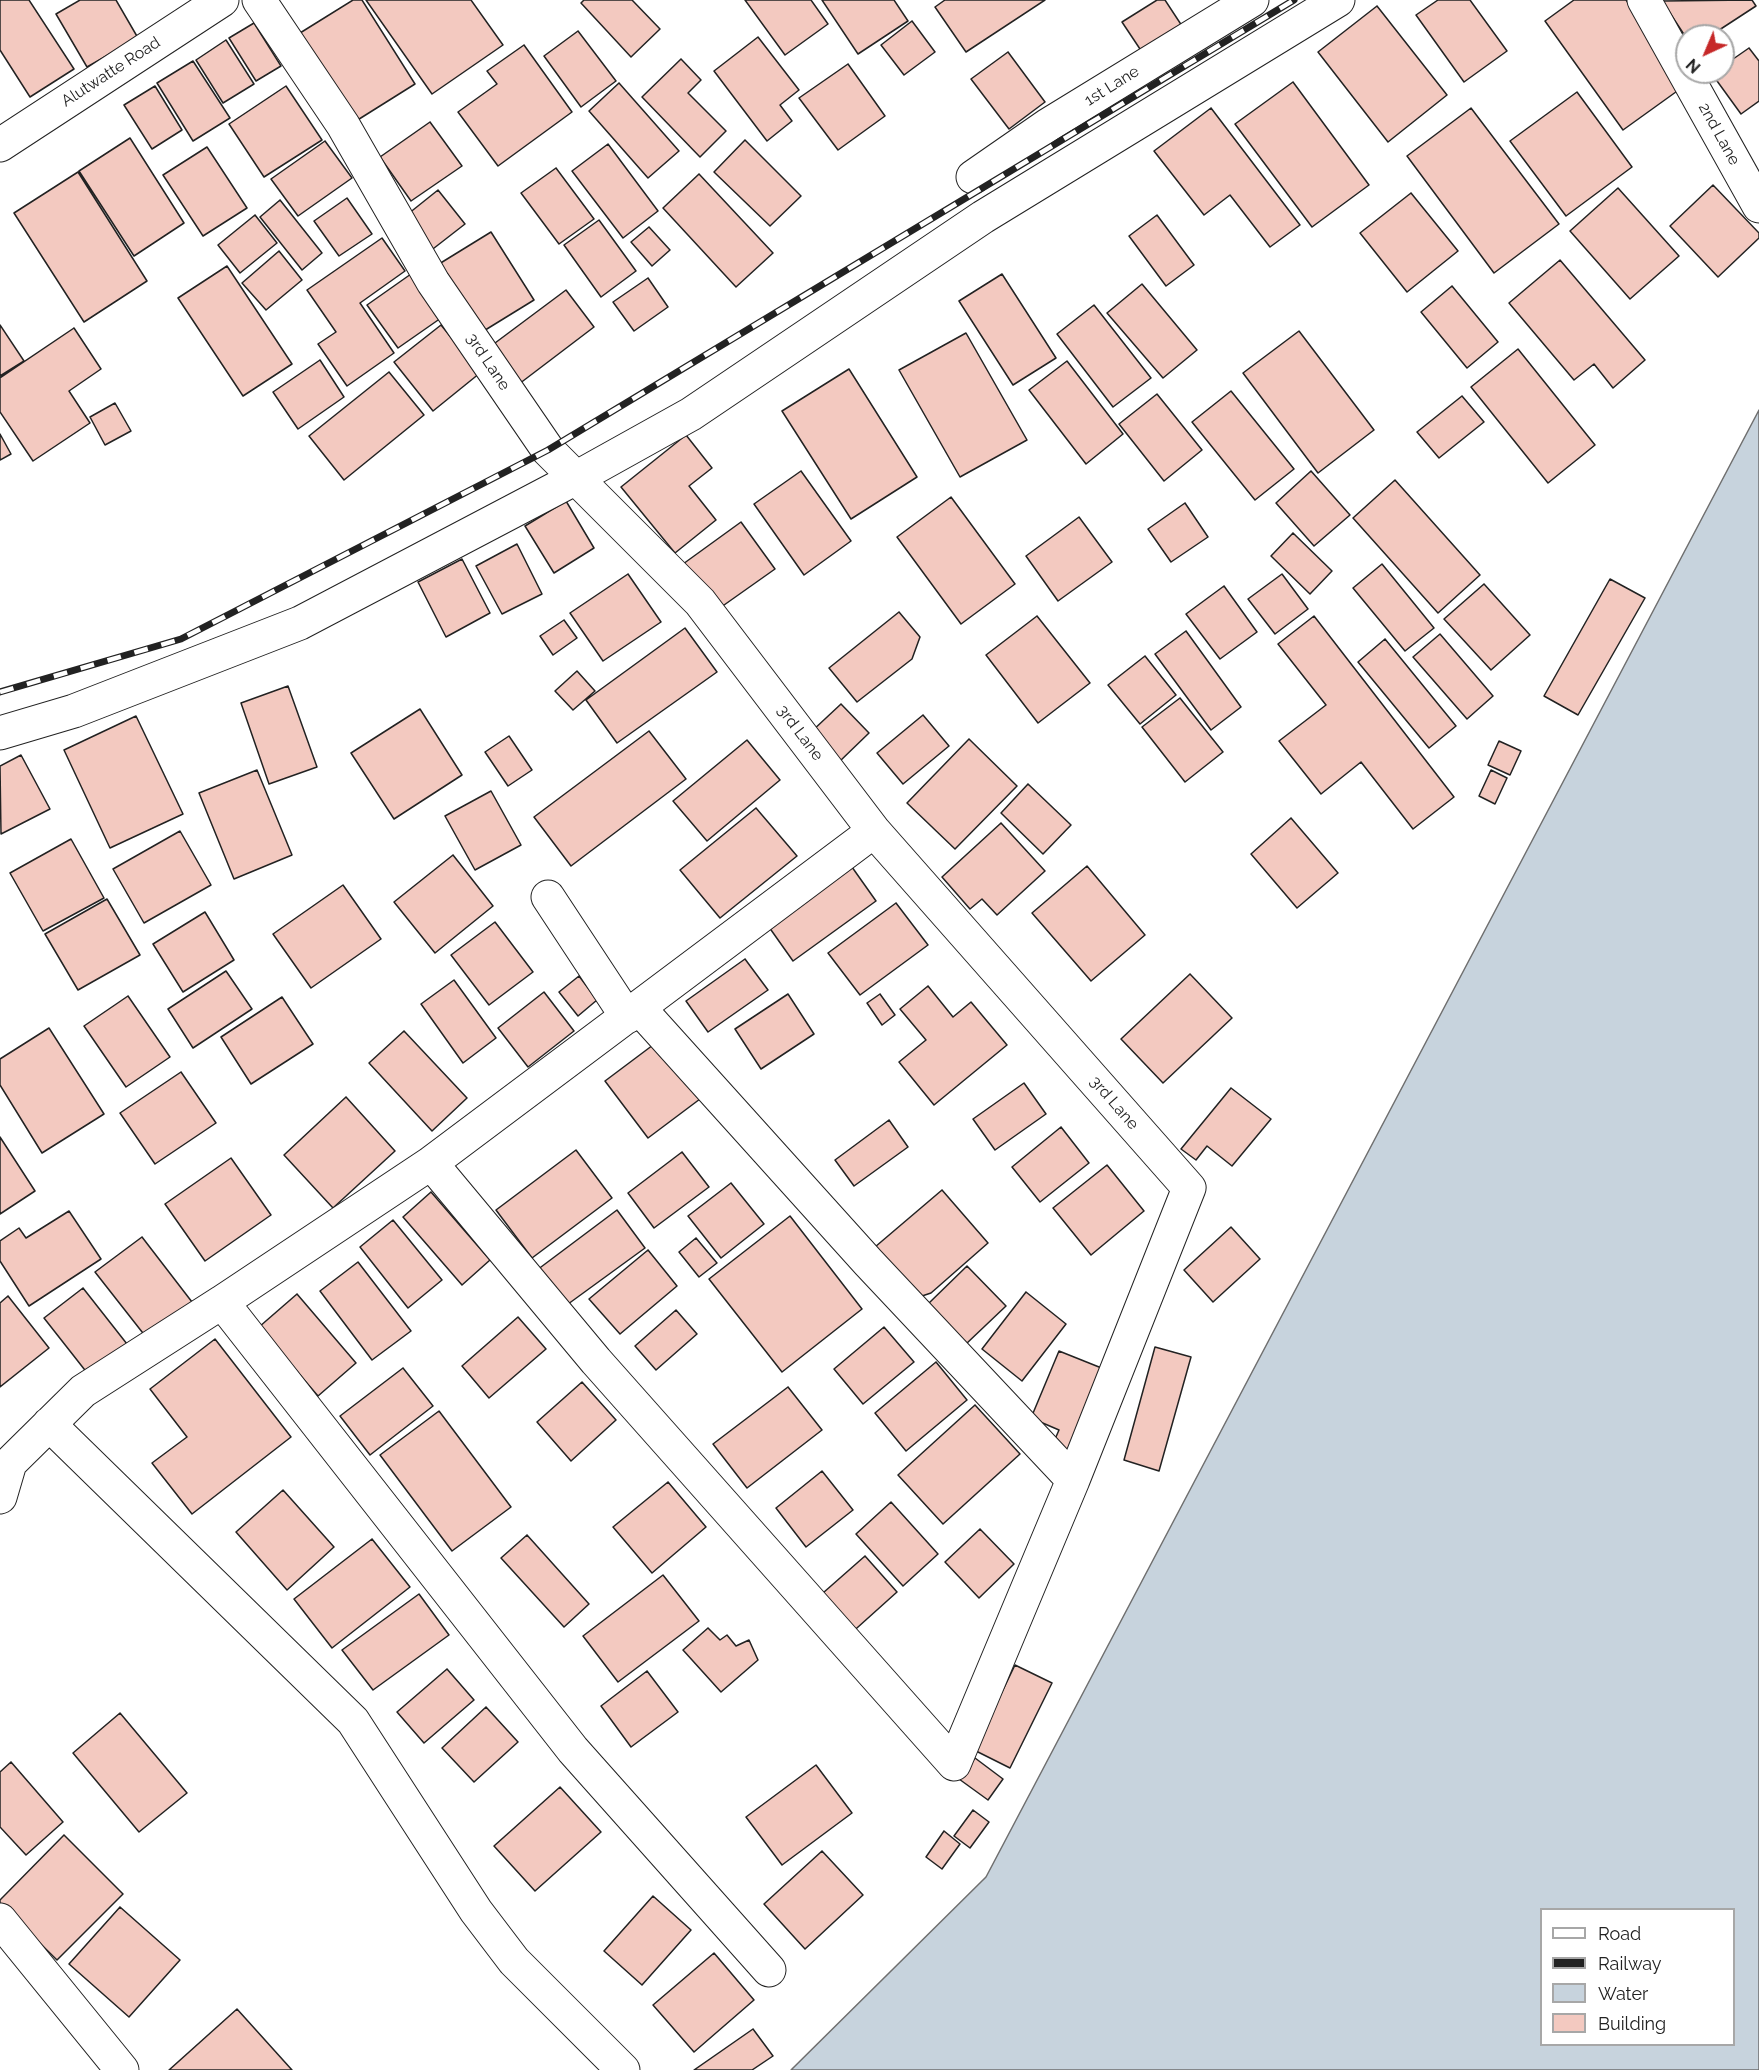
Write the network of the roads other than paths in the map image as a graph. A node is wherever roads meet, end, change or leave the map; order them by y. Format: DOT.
graph roads {
  1 [pos="222,0"];
  2 [pos="260,0"];
  3 [pos="1252,0"];
  4 [pos="1338,0"];
  5 [pos="1644,0"];
  6 [pos="0,145"];
  7 [pos="973,177"];
  8 [pos="1759,206"];
  9 [pos="576,478"];
  10 [pos="0,733"];
  11 [pos="874,831"];
  12 [pos="548,897"];
  13 [pos="633,1012"];
  14 [pos="431,1163"];
  15 [pos="222,1302"];
  16 [pos="49,1424"];
  17 [pos="5,1455"];
  18 [pos="1073,1480"];
  19 [pos="0,1497"];
  20 [pos="0,1920"];
  21 [pos="769,1970"];
  22 [pos="122,2070"];
  23 [pos="623,2070"];
  1 -- 6 [label="street, Alutwatte Road"];
  2 -- 9 [label="street, 3rd Lane"];
  3 -- 7 [label="street, 1st Lane"];
  4 -- 9 [label="street"];
  5 -- 8 [label="street, 2nd Lane"];
  9 -- 10 [label="street"];
  9 -- 11 [label="street, 3rd Lane"];
  11 -- 13 [label="street"];
  11 -- 18 [label="street, 3rd Lane"];
  12 -- 13 [label="street"];
  13 -- 14 [label="street"];
  13 -- 18 [label="street"];
  14 -- 15 [label="street"];
  14 -- 18 [label="street"];
  15 -- 16 [label="street"];
  15 -- 21 [label="street"];
  16 -- 17 [label="street"];
  16 -- 23 [label="street"];
  17 -- 19 [label="street"];
  20 -- 22 [label="street"];
}
